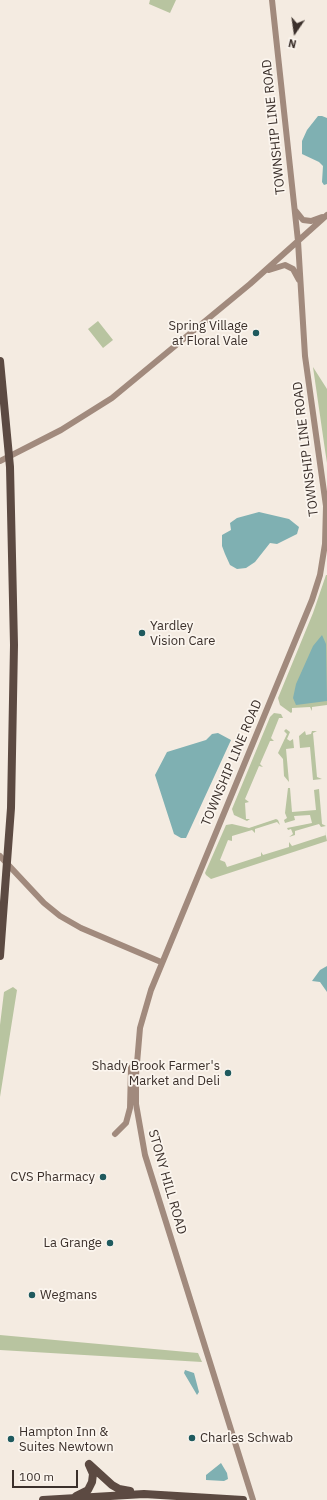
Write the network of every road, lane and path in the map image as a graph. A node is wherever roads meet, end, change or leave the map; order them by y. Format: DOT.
graph roads {
  1 [pos="272,0"];
  2 [pos="294,209"];
  3 [pos="327,215"];
  4 [pos="298,241"];
  5 [pos="261,274"];
  6 [pos="300,281"];
  7 [pos="0,361"];
  8 [pos="0,461"];
  9 [pos="0,856"];
  10 [pos="0,956"];
  11 [pos="161,962"];
  12 [pos="136,1062"];
  13 [pos="114,1134"];
  14 [pos="180,1496"];
  15 [pos="70,1498"];
  16 [pos="43,1500"];
  17 [pos="243,1500"];
  18 [pos="253,1500"];
  1 -- 2 [label="street, TOWNSHIP LINE ROAD"];
  2 -- 3 [label="street"];
  2 -- 4 [label="street, TOWNSHIP LINE ROAD"];
  3 -- 4 [label="street"];
  4 -- 5 [label="street"];
  4 -- 6 [label="street, TOWNSHIP LINE ROAD"];
  5 -- 6 [label="street"];
  5 -- 8 [label="street"];
  6 -- 11 [label="street, TOWNSHIP LINE ROAD"];
  7 -- 10 [label="highway"];
  9 -- 11 [label="street"];
  11 -- 12 [label="street, STONY HILL ROAD"];
  12 -- 13 [label="street"];
  12 -- 18 [label="street, STONY HILL ROAD"];
  14 -- 15 [label="highway"];
  14 -- 15 [label="highway"];
  14 -- 17 [label="highway"];
  15 -- 16 [label="highway"];
}
